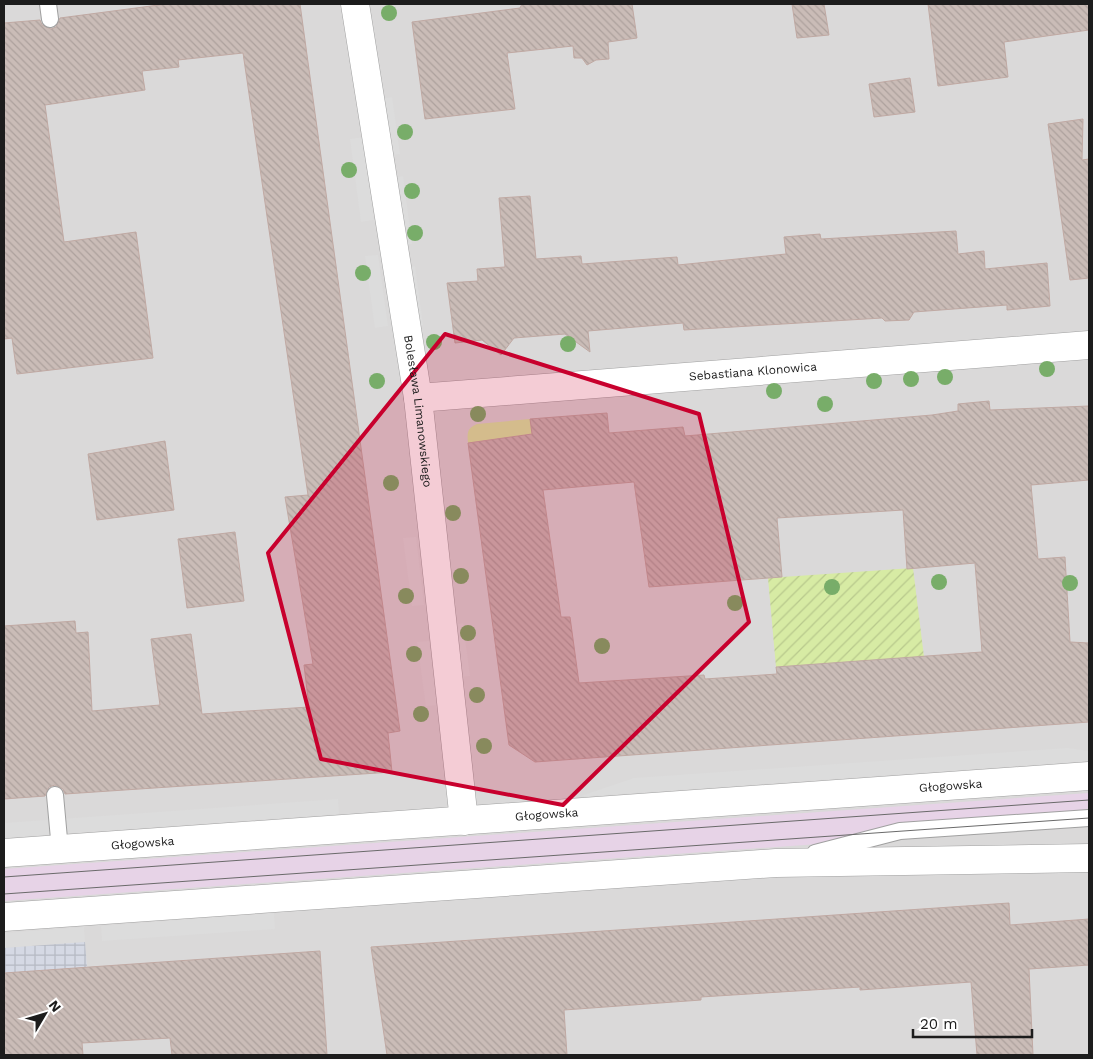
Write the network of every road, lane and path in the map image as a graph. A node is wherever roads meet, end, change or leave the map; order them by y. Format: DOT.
graph roads {
  1 [pos="355,4"];
  2 [pos="1089,345"];
  3 [pos="418,398"];
  4 [pos="1089,776"];
  5 [pos="55,795"];
  6 [pos="1089,818"];
  7 [pos="464,821"];
  8 [pos="60,850"];
  9 [pos="4,853"];
  10 [pos="1089,858"];
  11 [pos="776,863"];
  12 [pos="4,917"];
  1 -- 3 [label="street, Bolesława Limanowskiego"];
  2 -- 3 [label="street, Sebastiana Klonowica"];
  3 -- 7 [label="street, Bolesława Limanowskiego"];
  4 -- 7 [label="street, Głogowska"];
  5 -- 8 [label="lane"];
  6 -- 11 [label="lane"];
  7 -- 8 [label="street, Głogowska"];
  8 -- 9 [label="street, Głogowska"];
  10 -- 11 [label="street"];
  11 -- 12 [label="street"];
}
